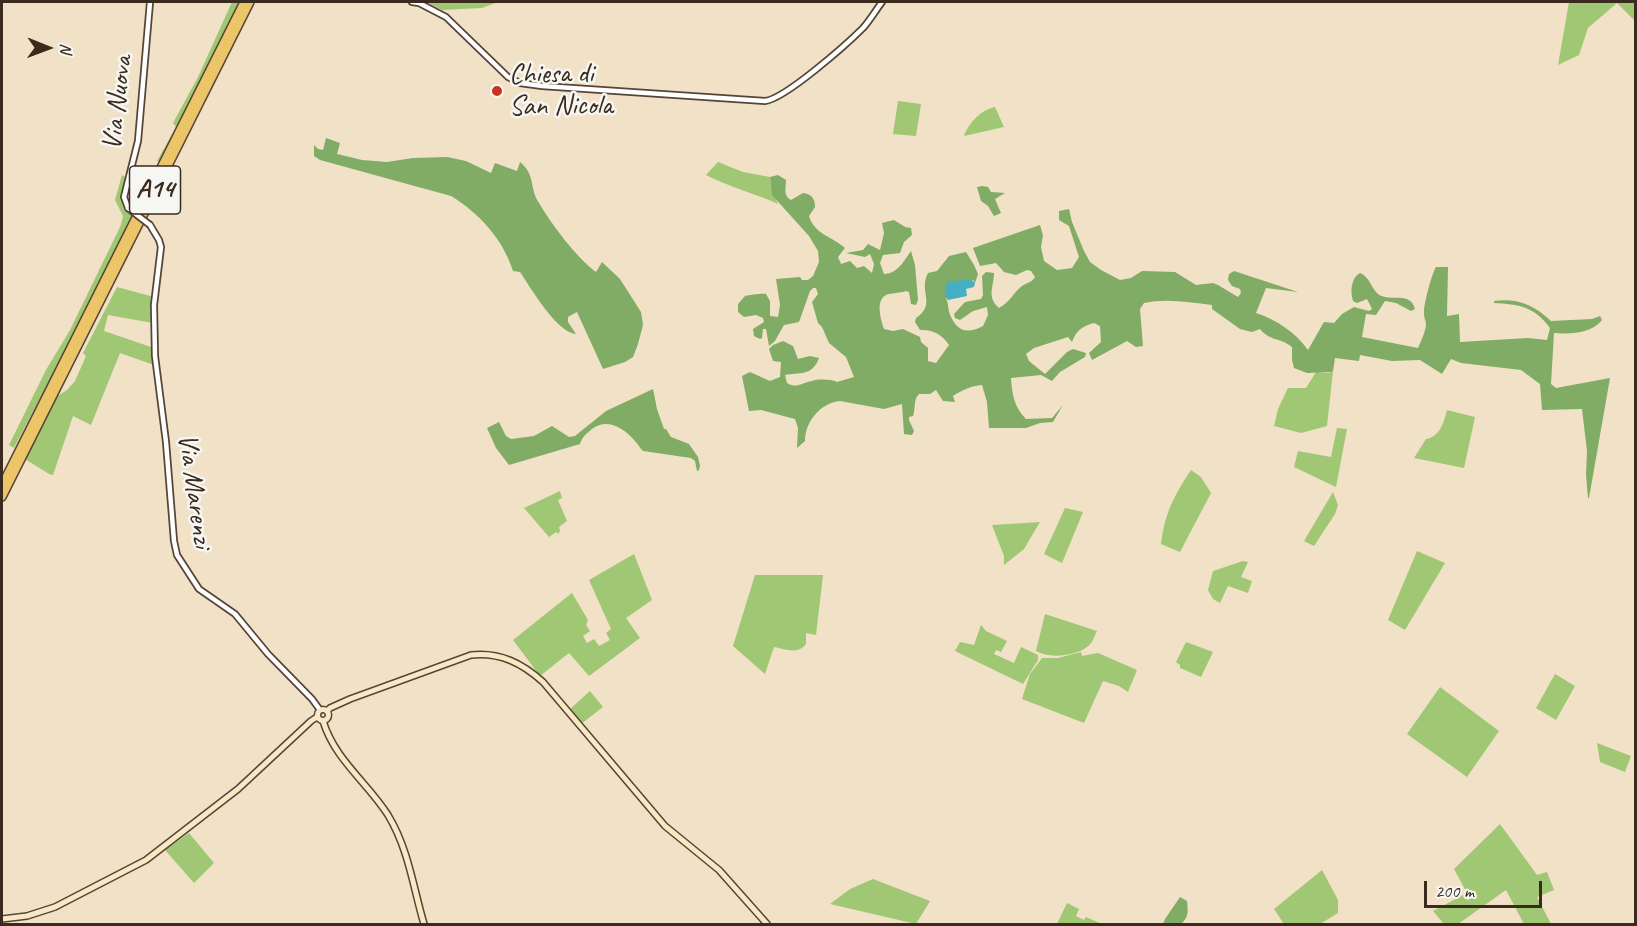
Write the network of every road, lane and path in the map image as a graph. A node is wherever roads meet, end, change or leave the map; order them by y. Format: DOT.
graph roads {
  1 [pos="150,2"];
  2 [pos="244,2"];
  3 [pos="250,2"];
  4 [pos="412,2"];
  5 [pos="882,2"];
  6 [pos="150,225"];
  7 [pos="58,378"];
  8 [pos="2,485"];
  9 [pos="2,497"];
  10 [pos="323,711"];
  11 [pos="317,717"];
  12 [pos="323,721"];
  13 [pos="2,920"];
  14 [pos="424,924"];
  15 [pos="767,924"];
  1 -- 6 [label="street, Via Nuova, bridge"];
  2 -- 7 [label="highway, A14"];
  3 -- 7 [label="highway, A14"];
  4 -- 5 [label="street"];
  6 -- 10 [label="street, Via Marenzi"];
  7 -- 8 [label="highway, A14"];
  7 -- 9 [label="highway, A14"];
  10 -- 11 [label="main road"];
  10 -- 12 [label="main road"];
  10 -- 15 [label="main road"];
  11 -- 12 [label="main road"];
  11 -- 13 [label="main road"];
  12 -- 14 [label="main road"];
}
